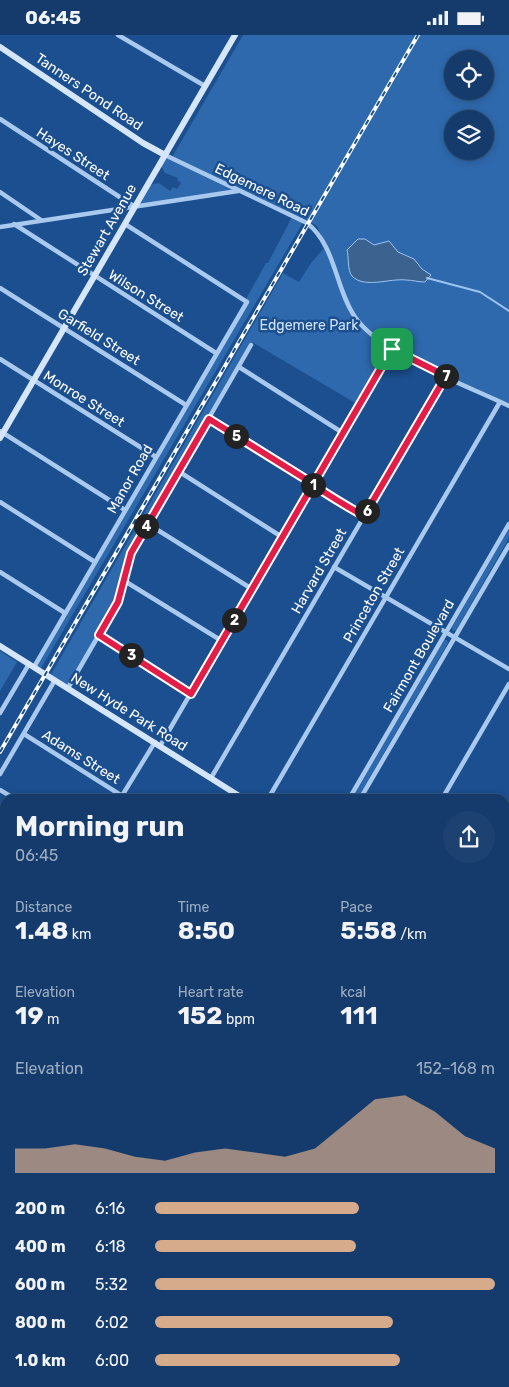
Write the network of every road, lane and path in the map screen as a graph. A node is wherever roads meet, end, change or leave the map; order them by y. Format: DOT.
graph roads {
  1 [pos="118,35"];
  2 [pos="235,35"];
  3 [pos="0,47"];
  4 [pos="205,86"];
  5 [pos="0,119"];
  6 [pos="165,155"];
  7 [pos="238,191"];
  8 [pos="0,192"];
  9 [pos="135,207"];
  10 [pos="41,220"];
  11 [pos="125,224"];
  12 [pos="14,225"];
  13 [pos="0,227"];
  14 [pos="94,276"];
  15 [pos="0,288"];
  16 [pos="64,328"];
  17 [pos="251,345"];
  18 [pos="392,349"];
  19 [pos="216,353"];
  20 [pos="0,359"];
  21 [pos="239,367"];
  22 [pos="446,376"];
  23 [pos="33,380"];
  24 [pos="500,402"];
  25 [pos="186,405"];
  26 [pos="509,406"];
  27 [pos="209,419"];
  28 [pos="343,433"];
  29 [pos="1,434"];
  30 [pos="156,457"];
  31 [pos="178,471"];
  32 [pos="313,485"];
  33 [pos="0,502"];
  34 [pos="125,510"];
  35 [pos="364,516"];
  36 [pos="148,524"];
  37 [pos="509,524"];
  38 [pos="282,537"];
  39 [pos="509,545"];
  40 [pos="95,562"];
  41 [pos="334,567"];
  42 [pos="0,572"];
  43 [pos="123,580"];
  44 [pos="252,589"];
  45 [pos="386,597"];
  46 [pos="65,613"];
  47 [pos="446,632"];
  48 [pos="99,635"];
  49 [pos="455,637"];
  50 [pos="222,641"];
  51 [pos="0,646"];
  52 [pos="31,665"];
  53 [pos="509,669"];
  54 [pos="55,680"];
  55 [pos="509,685"];
  56 [pos="68,688"];
  57 [pos="191,694"];
  58 [pos="0,713"];
  59 [pos="24,734"];
  60 [pos="157,744"];
  61 [pos="0,774"];
  62 [pos="211,778"];
  63 [pos="116,794"];
  64 [pos="123,794"];
  65 [pos="236,794"];
  66 [pos="271,794"];
  67 [pos="352,794"];
  68 [pos="363,794"];
  69 [pos="445,794"];
  1 -- 4 [label="street"];
  2 -- 4 [label="main road, Stewart Avenue"];
  3 -- 6 [label="main road, Tanners Pond Road"];
  4 -- 6 [label="main road, Stewart Avenue"];
  5 -- 9 [label="street, Hayes Street"];
  6 -- 7 [label="street, Edgemere Road"];
  6 -- 9 [label="main road, Stewart Avenue"];
  7 -- 9 [label="street"];
  7 -- 18 [label="street, Edgemere Road"];
  8 -- 10 [label="street"];
  9 -- 10 [label="street"];
  9 -- 11 [label="main road, Stewart Avenue"];
  10 -- 12 [label="street"];
  11 -- 14 [label="main road, Stewart Avenue"];
  11 -- 19 [label="street, Manor Road"];
  12 -- 13 [label="street"];
  12 -- 14 [label="street, Wilson Street"];
  14 -- 16 [label="main road, Stewart Avenue"];
  14 -- 19 [label="street, Wilson Street"];
  15 -- 16 [label="street, Garfield Street"];
  16 -- 23 [label="main road, Stewart Avenue"];
  16 -- 25 [label="street, Garfield Street"];
  17 -- 21 [label="street"];
  18 -- 22 [label="street, Edgemere Road"];
  18 -- 28 [label="street"];
  19 -- 25 [label="street, Manor Road"];
  20 -- 23 [label="street, Monroe Street"];
  21 -- 27 [label="street"];
  21 -- 28 [label="street"];
  22 -- 24 [label="street, Edgemere Road"];
  22 -- 35 [label="street, Harvard Street"];
  23 -- 29 [label="main road, Stewart Avenue"];
  23 -- 30 [label="street, Monroe Street"];
  24 -- 26 [label="street, Edgemere Road"];
  24 -- 45 [label="street, Princeton Street"];
  25 -- 30 [label="street, Manor Road"];
  27 -- 31 [label="street"];
  27 -- 32 [label="street"];
  28 -- 32 [label="street"];
  29 -- 34 [label="street"];
  30 -- 34 [label="street, Manor Road"];
  31 -- 36 [label="street"];
  31 -- 38 [label="street"];
  32 -- 35 [label="street"];
  32 -- 38 [label="street"];
  33 -- 40 [label="street"];
  34 -- 40 [label="street, Manor Road"];
  35 -- 41 [label="street, Harvard Street"];
  36 -- 43 [label="street"];
  36 -- 44 [label="street"];
  37 -- 47 [label="street, Fairmont Boulevard"];
  38 -- 44 [label="street"];
  39 -- 49 [label="street, Fairmont Boulevard"];
  40 -- 46 [label="street, Manor Road"];
  41 -- 45 [label="street"];
  41 -- 62 [label="street, Harvard Street"];
  42 -- 46 [label="street"];
  43 -- 48 [label="street"];
  43 -- 50 [label="street"];
  44 -- 50 [label="street"];
  45 -- 47 [label="street"];
  45 -- 66 [label="street, Princeton Street"];
  46 -- 52 [label="street, Manor Road"];
  47 -- 49 [label="street"];
  47 -- 67 [label="street, Fairmont Boulevard"];
  48 -- 56 [label="street"];
  48 -- 57 [label="street"];
  49 -- 53 [label="street"];
  49 -- 68 [label="street, Fairmont Boulevard"];
  50 -- 57 [label="street"];
  51 -- 52 [label="main road, New Hyde Park Road"];
  52 -- 54 [label="main road, New Hyde Park Road"];
  52 -- 58 [label="street, Manor Road"];
  54 -- 56 [label="main road, New Hyde Park Road"];
  54 -- 59 [label="street"];
  55 -- 69 [label="street"];
  56 -- 60 [label="main road, New Hyde Park Road"];
  57 -- 60 [label="street"];
  59 -- 61 [label="street"];
  59 -- 63 [label="street, Adams Street"];
  60 -- 62 [label="main road, New Hyde Park Road"];
  60 -- 64 [label="street"];
  62 -- 65 [label="main road, New Hyde Park Road"];
}
